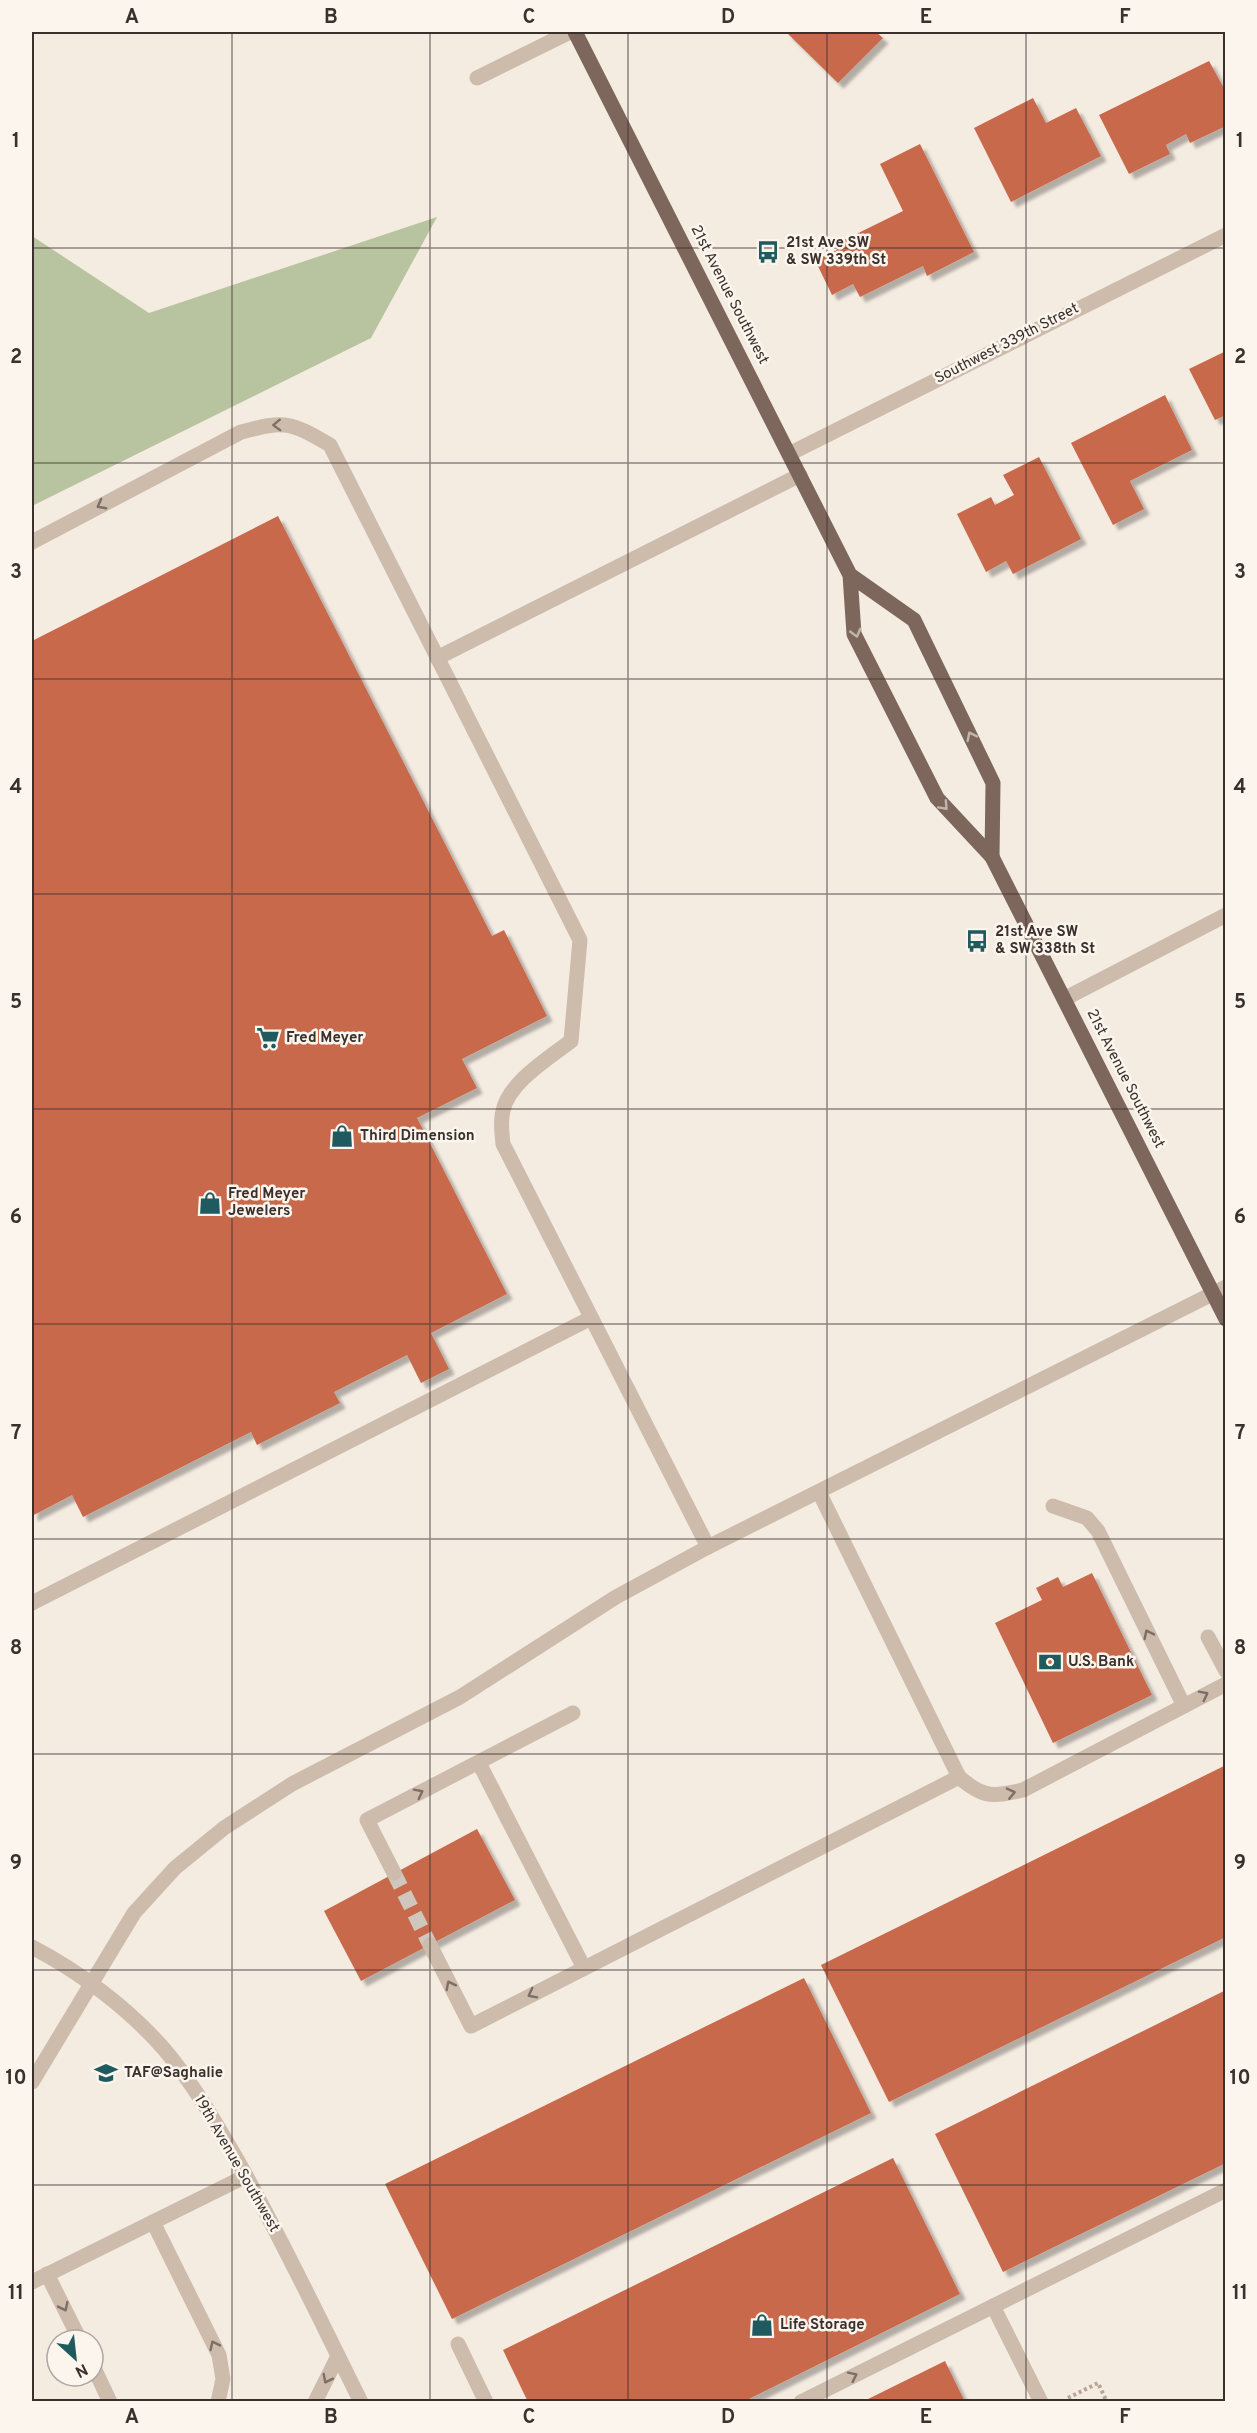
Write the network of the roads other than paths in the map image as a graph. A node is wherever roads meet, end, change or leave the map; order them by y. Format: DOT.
graph roads {
  1 [pos="570,32"];
  2 [pos="575,32"];
  3 [pos="477,78"];
  4 [pos="1226,235"];
  5 [pos="789,454"];
  6 [pos="800,476"];
  7 [pos="32,542"];
  8 [pos="850,575"];
  9 [pos="437,658"];
  10 [pos="992,857"];
  11 [pos="1226,915"];
  12 [pos="1064,999"];
  13 [pos="1219,1290"];
  14 [pos="591,1318"];
  15 [pos="1226,1319"];
  16 [pos="819,1492"];
  17 [pos="1053,1506"];
  18 [pos="708,1547"];
  19 [pos="32,1603"];
  20 [pos="1209,1637"];
  21 [pos="1226,1671"];
  22 [pos="1226,1684"];
  23 [pos="1184,1706"];
  24 [pos="573,1713"];
  25 [pos="479,1763"];
  26 [pos="959,1777"];
  27 [pos="394,1873"];
  28 [pos="430,1945"];
  29 [pos="32,1947"];
  30 [pos="584,1968"];
  31 [pos="91,1984"];
  32 [pos="32,2082"];
  33 [pos="246,2176"];
  34 [pos="1226,2190"];
  35 [pos="153,2222"];
  36 [pos="47,2274"];
  37 [pos="32,2282"];
  38 [pos="993,2306"];
  39 [pos="74,2328"];
  40 [pos="458,2344"];
  41 [pos="338,2356"];
  42 [pos="103,2388"];
  43 [pos="110,2402"];
  44 [pos="218,2402"];
  45 [pos="315,2402"];
  46 [pos="361,2402"];
  47 [pos="486,2402"];
  48 [pos="801,2402"];
  49 [pos="1041,2402"];
  1 -- 3 [label="street"];
  2 -- 5 [label="main road, 21st Avenue Southwest"];
  4 -- 5 [label="street, Southwest 339th Street"];
  5 -- 6 [label="main road, 21st Avenue Southwest"];
  6 -- 8 [label="main road, 21st Avenue Southwest"];
  6 -- 9 [label="street"];
  9 -- 7 [label="street, one-way"];
  8 -- 10 [label="main road, 21st Avenue Southwest, one-way"];
  10 -- 8 [label="main road, 21st Avenue Southwest, one-way"];
  9 -- 14 [label="street"];
  10 -- 12 [label="main road, 21st Avenue Southwest"];
  11 -- 12 [label="street"];
  12 -- 13 [label="main road, 21st Avenue Southwest"];
  13 -- 15 [label="main road, 21st Avenue Southwest"];
  13 -- 16 [label="street"];
  14 -- 18 [label="street"];
  14 -- 19 [label="street"];
  16 -- 18 [label="street"];
  16 -- 26 [label="street"];
  23 -- 17 [label="street, one-way"];
  18 -- 31 [label="street"];
  20 -- 21 [label="street"];
  23 -- 22 [label="street, one-way"];
  26 -- 23 [label="street, one-way"];
  24 -- 25 [label="street"];
  27 -- 25 [label="street, one-way"];
  25 -- 30 [label="street"];
  26 -- 30 [label="street"];
  30 -- 28 [label="street, one-way"];
  29 -- 31 [label="street, 19th Avenue Southwest"];
  31 -- 32 [label="street"];
  31 -- 33 [label="street, 19th Avenue Southwest"];
  33 -- 35 [label="street"];
  33 -- 41 [label="street, 19th Avenue Southwest"];
  34 -- 38 [label="street"];
  35 -- 36 [label="street"];
  44 -- 35 [label="street, one-way"];
  36 -- 37 [label="street"];
  36 -- 39 [label="street, one-way"];
  48 -- 38 [label="street, one-way"];
  38 -- 49 [label="street"];
  40 -- 47 [label="street"];
  41 -- 45 [label="street, one-way"];
  41 -- 46 [label="street, 19th Avenue Southwest"];
  42 -- 43 [label="street"];
}
